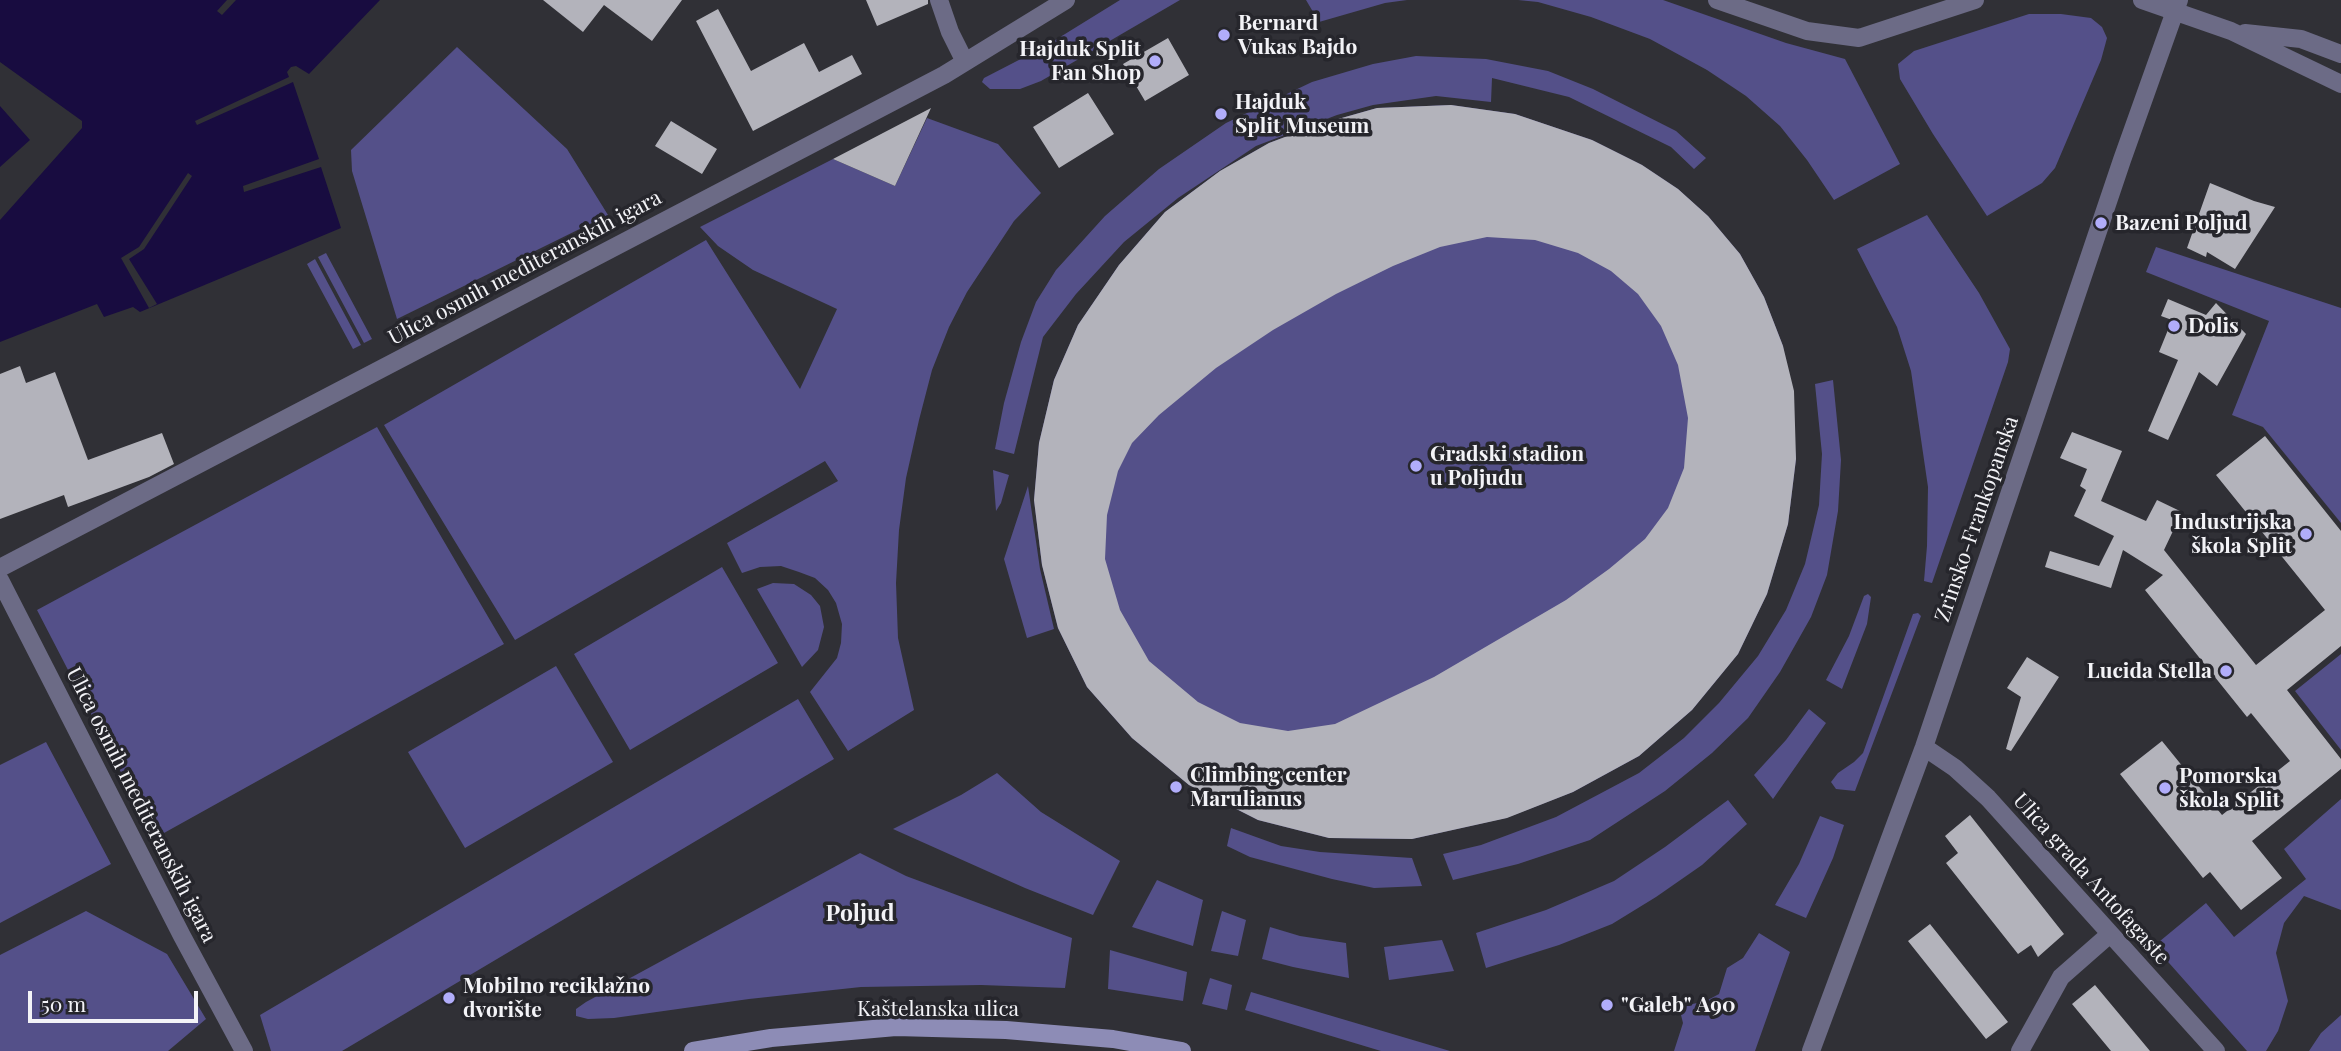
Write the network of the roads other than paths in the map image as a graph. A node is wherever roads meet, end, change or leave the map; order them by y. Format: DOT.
graph roads {
  1 [pos="939,0"];
  2 [pos="1066,0"];
  3 [pos="1717,0"];
  4 [pos="1975,0"];
  5 [pos="2142,0"];
  6 [pos="2177,6"];
  7 [pos="2231,31"];
  8 [pos="2341,54"];
  9 [pos="965,62"];
  10 [pos="2341,84"];
  11 [pos="0,568"];
  12 [pos="0,580"];
  13 [pos="1924,747"];
  14 [pos="2110,934"];
  15 [pos="244,1051"];
  16 [pos="693,1051"];
  17 [pos="1182,1051"];
  18 [pos="1811,1051"];
  19 [pos="2020,1051"];
  20 [pos="2216,1051"];
  1 -- 9 [label="street"];
  2 -- 9 [label="street, Ulica osmih mediteranskih igara"];
  3 -- 4 [label="street"];
  5 -- 6 [label="street"];
  6 -- 7 [label="street"];
  6 -- 13 [label="street, Zrinsko-Frankopanska"];
  7 -- 8 [label="street"];
  7 -- 10 [label="street"];
  9 -- 11 [label="street, Ulica osmih mediteranskih igara"];
  12 -- 15 [label="street, Ulica osmih mediteranskih igara"];
  13 -- 14 [label="street, Ulica grada Antofagaste"];
  13 -- 18 [label="street, Zrinsko-Frankopanska"];
  14 -- 19 [label="street"];
  14 -- 20 [label="street, Ulica grada Antofagaste"];
  16 -- 17 [label="main road, Kaštelanska ulica"];
}
